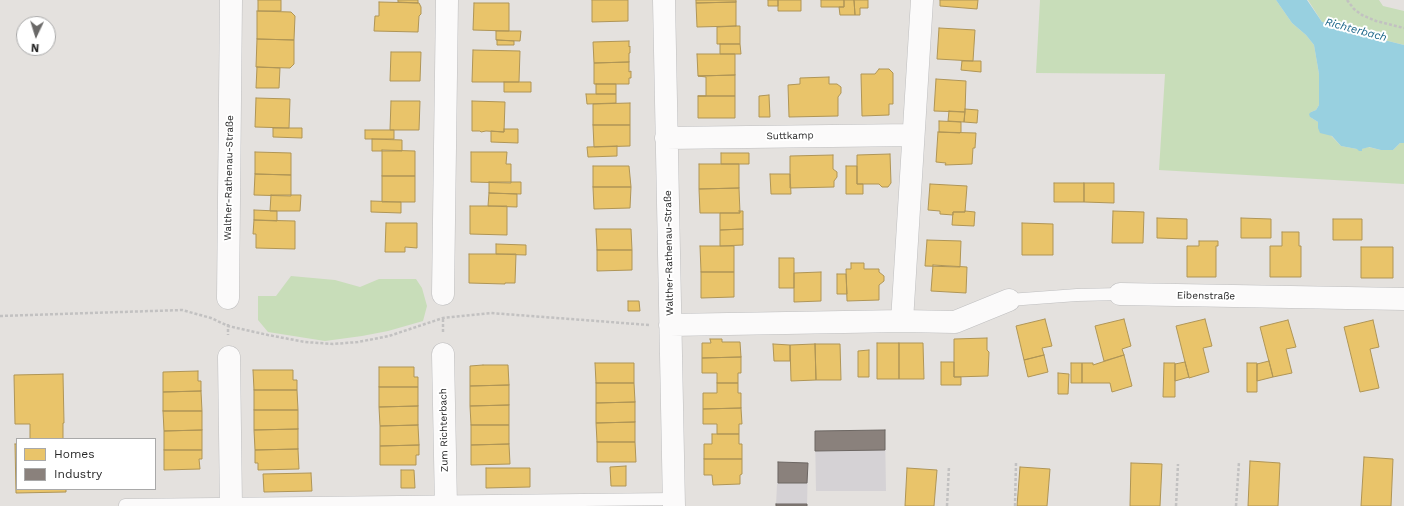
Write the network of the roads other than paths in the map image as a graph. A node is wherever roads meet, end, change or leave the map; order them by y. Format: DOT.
graph roads {
  1 [pos="231,0"];
  2 [pos="447,0"];
  3 [pos="664,0"];
  4 [pos="922,0"];
  5 [pos="913,134"];
  6 [pos="666,138"];
  7 [pos="443,294"];
  8 [pos="1120,294"];
  9 [pos="228,298"];
  10 [pos="1404,299"];
  11 [pos="1009,300"];
  12 [pos="902,321"];
  13 [pos="670,325"];
  14 [pos="443,354"];
  15 [pos="229,357"];
  16 [pos="674,503"];
  17 [pos="446,504"];
  18 [pos="231,505"];
  19 [pos="125,506"];
  1 -- 9 [label="street, Walther-Rathenau-Straße"];
  2 -- 7 [label="street"];
  3 -- 6 [label="street, Walther-Rathenau-Straße"];
  4 -- 5 [label="street"];
  5 -- 6 [label="street, Suttkamp"];
  5 -- 12 [label="street"];
  6 -- 13 [label="street, Walther-Rathenau-Straße"];
  8 -- 10 [label="street, Eibenstraße"];
  8 -- 11 [label="lane, Eibenstraße"];
  11 -- 12 [label="street"];
  12 -- 13 [label="street"];
  13 -- 16 [label="street, Walther-Rathenau-Straße"];
  14 -- 17 [label="street, Zum Richterbach"];
  15 -- 18 [label="street"];
  16 -- 17 [label="lane"];
  17 -- 18 [label="lane"];
  18 -- 19 [label="lane"];
}
